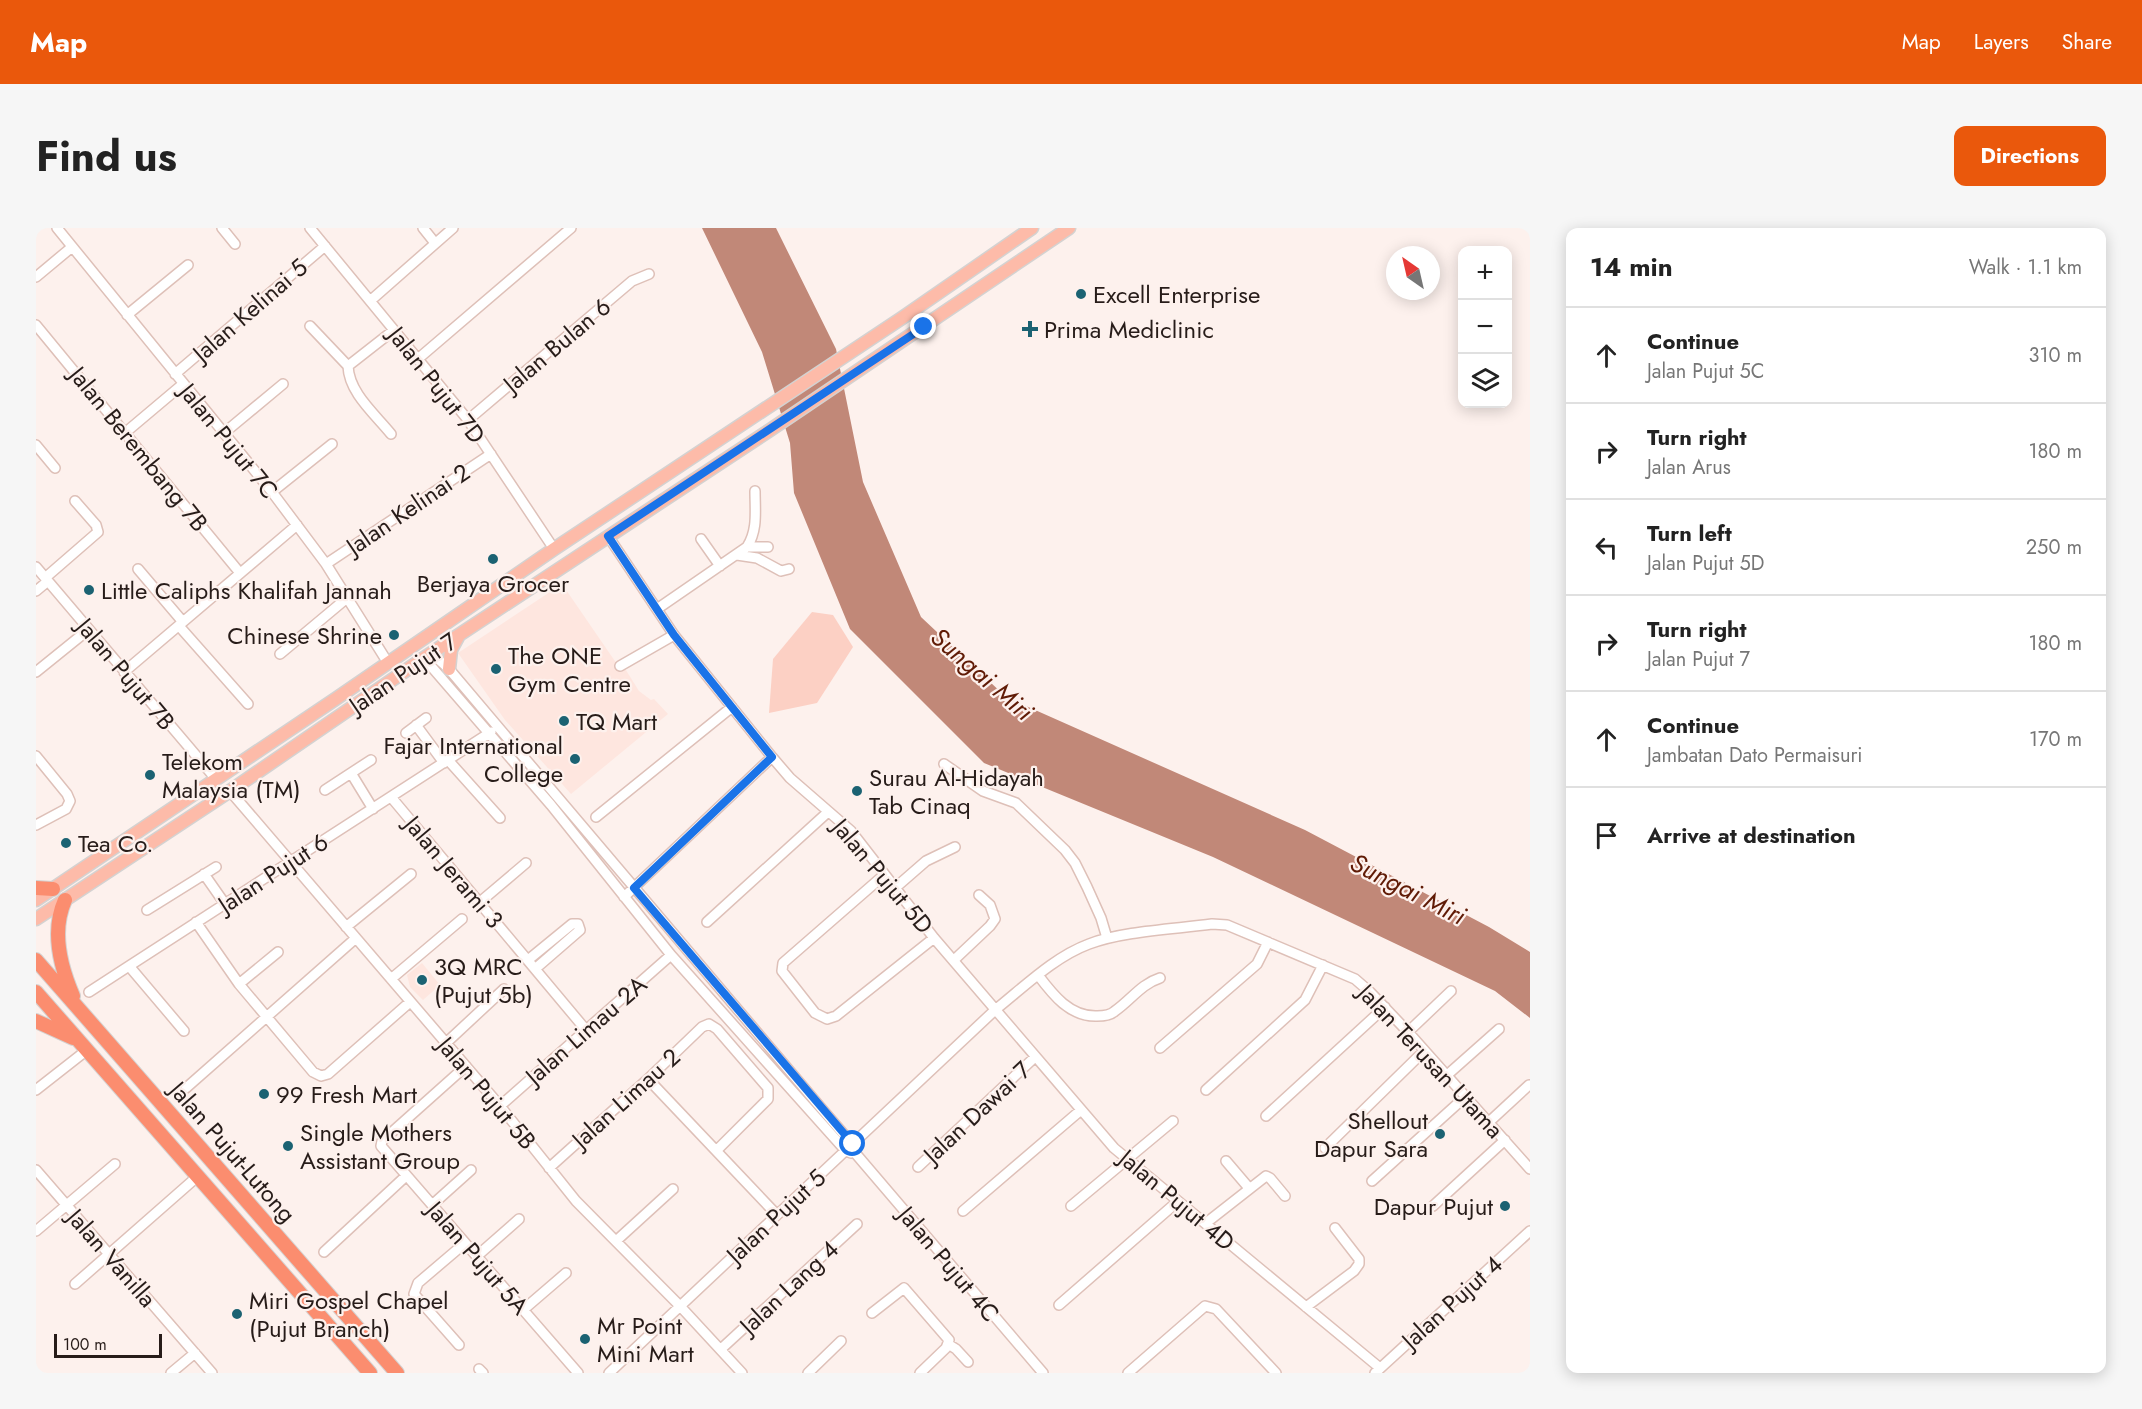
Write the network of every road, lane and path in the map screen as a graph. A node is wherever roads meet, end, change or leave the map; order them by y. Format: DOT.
graph roads {
  1 [pos="222,228"];
  2 [pos="310,228"];
  3 [pos="423,228"];
  4 [pos="453,228"];
  5 [pos="571,228"];
  6 [pos="1032,228"];
  7 [pos="1069,228"];
  8 [pos="62,230"];
  9 [pos="435,243"];
  10 [pos="236,244"];
  11 [pos="325,246"];
  12 [pos="72,247"];
  13 [pos="188,265"];
  14 [pos="649,274"];
  15 [pos="36,277"];
  16 [pos="370,300"];
  17 [pos="127,315"];
  18 [pos="36,325"];
  19 [pos="310,326"];
  20 [pos="394,330"];
  21 [pos="418,358"];
  22 [pos="348,366"];
  23 [pos="175,374"];
  24 [pos="183,384"];
  25 [pos="283,384"];
  26 [pos="468,420"];
  27 [pos="126,432"];
  28 [pos="224,434"];
  29 [pos="391,434"];
  30 [pos="332,444"];
  31 [pos="36,445"];
  32 [pos="491,454"];
  33 [pos="55,468"];
  34 [pos="755,491"];
  35 [pos="272,492"];
  36 [pos="75,501"];
  37 [pos="297,525"];
  38 [pos="608,536"];
  39 [pos="701,539"];
  40 [pos="747,547"];
  41 [pos="768,547"];
  42 [pos="554,549"];
  43 [pos="737,555"];
  44 [pos="326,564"];
  45 [pos="720,566"];
  46 [pos="36,567"];
  47 [pos="138,569"];
  48 [pos="789,569"];
  49 [pos="240,573"];
  50 [pos="47,580"];
  51 [pos="36,591"];
  52 [pos="347,598"];
  53 [pos="657,609"];
  54 [pos="181,624"];
  55 [pos="88,630"];
  56 [pos="674,635"];
  57 [pos="458,636"];
  58 [pos="280,654"];
  59 [pos="427,655"];
  60 [pos="388,663"];
  61 [pos="620,666"];
  62 [pos="449,669"];
  63 [pos="36,672"];
  64 [pos="124,672"];
  65 [pos="337,698"];
  66 [pos="476,702"];
  67 [pos="248,704"];
  68 [pos="732,707"];
  69 [pos="468,709"];
  70 [pos="426,718"];
  71 [pos="416,725"];
  72 [pos="498,727"];
  73 [pos="406,732"];
  74 [pos="488,734"];
  75 [pos="36,756"];
  76 [pos="772,757"];
  77 [pos="371,760"];
  78 [pos="446,762"];
  79 [pos="944,764"];
  80 [pos="351,773"];
  81 [pos="216,779"];
  82 [pos="326,790"];
  83 [pos="230,791"];
  84 [pos="391,797"];
  85 [pos="559,798"];
  86 [pos="551,805"];
  87 [pos="373,808"];
  88 [pos="828,812"];
  89 [pos="596,817"];
  90 [pos="501,818"];
  91 [pos="36,825"];
  92 [pos="955,847"];
  93 [pos="290,862"];
  94 [pos="526,863"];
  95 [pos="216,867"];
  96 [pos="204,874"];
  97 [pos="411,874"];
  98 [pos="884,875"];
  99 [pos="36,888"];
  100 [pos="634,888"];
  101 [pos="895,888"];
  102 [pos="53,889"];
  103 [pos="979,895"];
  104 [pos="624,897"];
  105 [pos="36,900"];
  106 [pos="65,900"];
  107 [pos="480,902"];
  108 [pos="225,904"];
  109 [pos="147,910"];
  110 [pos="36,919"];
  111 [pos="462,919"];
  112 [pos="196,922"];
  113 [pos="707,922"];
  114 [pos="346,927"];
  115 [pos="356,938"];
  116 [pos="934,938"];
  117 [pos="1107,938"];
  118 [pos="1268,942"];
  119 [pos="278,952"];
  120 [pos="671,955"];
  121 [pos="36,960"];
  122 [pos="528,960"];
  123 [pos="954,960"];
  124 [pos="1323,965"];
  125 [pos="129,966"];
  126 [pos="535,969"];
  127 [pos="1038,975"];
  128 [pos="1160,978"];
  129 [pos="392,979"];
  130 [pos="239,984"];
  131 [pos="504,989"];
  132 [pos="1451,991"];
  133 [pos="36,992"];
  134 [pos="89,992"];
  135 [pos="410,1002"];
  136 [pos="76,1004"];
  137 [pos="1385,1007"];
  138 [pos="995,1011"];
  139 [pos="266,1018"];
  140 [pos="36,1021"];
  141 [pos="1499,1029"];
  142 [pos="586,1030"];
  143 [pos="184,1031"];
  144 [pos="1408,1032"];
  145 [pos="446,1043"];
  146 [pos="83,1046"];
  147 [pos="1160,1048"];
  148 [pos="1424,1051"];
  149 [pos="1035,1057"];
  150 [pos="466,1066"];
  151 [pos="1446,1076"];
  152 [pos="648,1079"];
  153 [pos="1529,1085"];
  154 [pos="186,1088"];
  155 [pos="36,1090"];
  156 [pos="1206,1090"];
  157 [pos="1465,1096"];
  158 [pos="500,1106"];
  159 [pos="1081,1110"];
  160 [pos="1266,1116"];
  161 [pos="1173,1121"];
  162 [pos="1488,1122"];
  163 [pos="1505,1140"];
  164 [pos="849,1148"];
  165 [pos="1325,1148"];
  166 [pos="717,1150"];
  167 [pos="1127,1159"];
  168 [pos="1226,1161"];
  169 [pos="115,1164"];
  170 [pos="918,1167"];
  171 [pos="549,1168"];
  172 [pos="1530,1168"];
  173 [pos="36,1170"];
  174 [pos="471,1170"];
  175 [pos="198,1176"];
  176 [pos="406,1176"];
  177 [pos="1372,1181"];
  178 [pos="1249,1188"];
  179 [pos="673,1189"];
  180 [pos="1285,1196"];
  181 [pos="1178,1202"];
  182 [pos="66,1205"];
  183 [pos="432,1205"];
  184 [pos="1071,1206"];
  185 [pos="1433,1206"];
  186 [pos="963,1211"];
  187 [pos="777,1215"];
  188 [pos="519,1219"];
  189 [pos="1206,1223"];
  190 [pos="857,1224"];
  191 [pos="1335,1228"];
  192 [pos="36,1231"];
  193 [pos="1530,1231"];
  194 [pos="616,1242"];
  195 [pos="465,1243"];
  196 [pos="324,1252"];
  197 [pos="109,1254"];
  198 [pos="477,1256"];
  199 [pos="566,1273"];
  200 [pos="75,1284"];
  201 [pos="1059,1305"];
  202 [pos="680,1306"];
  203 [pos="1306,1307"];
  204 [pos="523,1310"];
  205 [pos="872,1313"];
  206 [pos="841,1341"];
  207 [pos="948,1344"];
  208 [pos="459,1345"];
  209 [pos="721,1349"];
  210 [pos="195,1353"];
  211 [pos="968,1362"];
  212 [pos="1378,1371"];
  213 [pos="171,1373"];
  214 [pos="212,1373"];
  215 [pos="370,1373"];
  216 [pos="397,1373"];
  217 [pos="578,1373"];
  218 [pos="609,1373"];
  219 [pos="742,1373"];
  220 [pos="808,1373"];
  221 [pos="920,1373"];
  222 [pos="1043,1373"];
  223 [pos="1128,1373"];
  224 [pos="1276,1373"];
  1 -- 10 [label="street"];
  2 -- 11 [label="street, Jalan Pujut 7D"];
  3 -- 9 [label="street"];
  4 -- 9 [label="street"];
  5 -- 21 [label="street"];
  6 -- 42 [label="main road, Jalan Pujut 7"];
  7 -- 38 [label="main road, Jalan Pujut 7"];
  8 -- 12 [label="street, Jalan Pujut 7C"];
  9 -- 16 [label="street"];
  11 -- 16 [label="street, Jalan Pujut 7D"];
  11 -- 23 [label="street, Jalan Kelinai 5"];
  12 -- 15 [label="street"];
  12 -- 17 [label="street, Jalan Pujut 7C"];
  13 -- 17 [label="street"];
  14 -- 26 [label="street, Jalan Bulan 6"];
  16 -- 20 [label="street, Jalan Pujut 7D"];
  17 -- 23 [label="street, Jalan Pujut 7C"];
  18 -- 27 [label="street, Jalan Berembang 7B"];
  19 -- 22 [label="street"];
  20 -- 21 [label="street, Jalan Pujut 7D"];
  20 -- 22 [label="street"];
  21 -- 26 [label="street, Jalan Pujut 7D"];
  22 -- 29 [label="street"];
  23 -- 24 [label="street, Jalan Pujut 7C"];
  24 -- 27 [label="street"];
  24 -- 28 [label="street, Jalan Pujut 7C"];
  25 -- 28 [label="street"];
  26 -- 32 [label="street, Jalan Pujut 7D"];
  27 -- 49 [label="street, Jalan Berembang 7B"];
  28 -- 35 [label="street, Jalan Pujut 7C"];
  30 -- 35 [label="street"];
  31 -- 33 [label="street"];
  32 -- 42 [label="street, Jalan Pujut 7D"];
  32 -- 44 [label="street, Jalan Kelinai 2"];
  34 -- 40 [label="street"];
  35 -- 37 [label="street, Jalan Pujut 7C"];
  36 -- 50 [label="street"];
  37 -- 44 [label="street, Jalan Pujut 7C"];
  37 -- 49 [label="street"];
  38 -- 53 [label="street, Jalan Pujut 5D"];
  38 -- 57 [label="main road, Jalan Pujut 7"];
  39 -- 45 [label="street"];
  40 -- 41 [label="street"];
  40 -- 43 [label="street"];
  42 -- 60 [label="main road, Jalan Pujut 7"];
  43 -- 45 [label="street"];
  43 -- 48 [label="street"];
  44 -- 52 [label="street, Jalan Pujut 7C"];
  45 -- 53 [label="street"];
  46 -- 50 [label="street, Jalan Pujut 7B"];
  47 -- 54 [label="street"];
  49 -- 54 [label="street"];
  50 -- 51 [label="street"];
  50 -- 55 [label="street, Jalan Pujut 7B"];
  52 -- 58 [label="street"];
  52 -- 60 [label="street, Jalan Pujut 7C"];
  53 -- 56 [label="street, Jalan Pujut 5D"];
  54 -- 64 [label="street"];
  54 -- 67 [label="street"];
  55 -- 63 [label="street"];
  55 -- 64 [label="street, Jalan Pujut 7B"];
  56 -- 61 [label="street"];
  56 -- 68 [label="street, Jalan Pujut 5D"];
  57 -- 59 [label="main road, Jalan Pujut 7"];
  57 -- 62 [label="main road"];
  59 -- 62 [label="street"];
  59 -- 65 [label="main road"];
  59 -- 69 [label="street"];
  59 -- 83 [label="main road, Jalan Pujut 7"];
  60 -- 65 [label="main road, Jalan Pujut 7"];
  62 -- 66 [label="street"];
  64 -- 81 [label="street, Jalan Pujut 7B"];
  65 -- 81 [label="main road, Jalan Pujut 7"];
  66 -- 69 [label="street"];
  66 -- 72 [label="street"];
  68 -- 76 [label="street, Jalan Pujut 5D"];
  68 -- 89 [label="street"];
  69 -- 74 [label="street"];
  70 -- 71 [label="street"];
  71 -- 73 [label="street"];
  71 -- 78 [label="street"];
  72 -- 74 [label="street, Jalan Pujut 6"];
  72 -- 85 [label="street"];
  74 -- 78 [label="street, Jalan Pujut 6"];
  74 -- 86 [label="street"];
  75 -- 91 [label="street"];
  76 -- 88 [label="street, Jalan Pujut 5D"];
  76 -- 100 [label="street"];
  77 -- 80 [label="street"];
  78 -- 84 [label="street, Jalan Pujut 6"];
  78 -- 90 [label="street"];
  79 -- 117 [label="street"];
  80 -- 82 [label="street"];
  80 -- 87 [label="street"];
  81 -- 102 [label="main road, Jalan Pujut 7"];
  83 -- 93 [label="street, Jalan Pujut 5B"];
  83 -- 106 [label="main road, Jalan Pujut 7"];
  84 -- 87 [label="street, Jalan Pujut 6"];
  84 -- 107 [label="street, Jalan Jerami 3"];
  85 -- 86 [label="street"];
  85 -- 100 [label="street"];
  86 -- 104 [label="street"];
  87 -- 93 [label="street, Jalan Pujut 6"];
  88 -- 98 [label="street, Jalan Pujut 5D"];
  88 -- 113 [label="street"];
  92 -- 101 [label="street"];
  93 -- 108 [label="street, Jalan Pujut 6"];
  93 -- 114 [label="street, Jalan Pujut 5B"];
  94 -- 107 [label="street"];
  95 -- 96 [label="street"];
  96 -- 108 [label="street"];
  96 -- 109 [label="street"];
  97 -- 114 [label="street"];
  98 -- 101 [label="street, Jalan Pujut 5D"];
  98 -- 116 [label="street"];
  99 -- 102 [label="highway"];
  100 -- 104 [label="street"];
  100 -- 164 [label="street"];
  101 -- 116 [label="street, Jalan Pujut 5D"];
  102 -- 105 [label="main road, Jalan Pujut 7"];
  103 -- 123 [label="street"];
  104 -- 120 [label="street"];
  106 -- 110 [label="main road, Jalan Pujut 7"];
  106 -- 136 [label="highway"];
  107 -- 122 [label="street, Jalan Jerami 3"];
  108 -- 112 [label="street, Jalan Pujut 6"];
  111 -- 129 [label="street"];
  112 -- 125 [label="street, Jalan Pujut 6"];
  112 -- 130 [label="street"];
  114 -- 115 [label="street, Jalan Pujut 5B"];
  115 -- 129 [label="street, Jalan Pujut 5B"];
  115 -- 139 [label="street"];
  116 -- 123 [label="street, Jalan Pujut 5D"];
  117 -- 118 [label="street, Jalan Terusan Utama"];
  117 -- 127 [label="street, Jalan Terusan Utama"];
  118 -- 124 [label="street, Jalan Terusan Utama"];
  118 -- 147 [label="street"];
  119 -- 130 [label="street"];
  120 -- 142 [label="street, Jalan Limau 2A"];
  120 -- 164 [label="street"];
  121 -- 136 [label="highway, Jalan Pujut-Lutong"];
  122 -- 126 [label="street, Jalan Jerami 3"];
  122 -- 126 [label="street"];
  123 -- 138 [label="street, Jalan Pujut 5D"];
  124 -- 137 [label="street, Jalan Terusan Utama"];
  124 -- 156 [label="street"];
  125 -- 134 [label="street, Jalan Pujut 6"];
  125 -- 143 [label="street"];
  126 -- 142 [label="street, Jalan Jerami 3"];
  127 -- 128 [label="street"];
  127 -- 138 [label="street, Jalan Terusan Utama"];
  129 -- 135 [label="street, Jalan Pujut 5B"];
  130 -- 139 [label="street"];
  131 -- 145 [label="street"];
  132 -- 144 [label="street"];
  133 -- 146 [label="highway, Jalan Pujut-Lutong"];
  135 -- 139 [label="street"];
  135 -- 145 [label="street, Jalan Pujut 5B"];
  136 -- 216 [label="highway, Jalan Pujut-Lutong"];
  137 -- 144 [label="street, Jalan Terusan Utama"];
  137 -- 160 [label="street"];
  138 -- 149 [label="street, Jalan Pujut 4D"];
  138 -- 164 [label="street, Jalan Pujut 5"];
  139 -- 154 [label="street"];
  140 -- 146 [label="highway"];
  141 -- 151 [label="street"];
  142 -- 158 [label="street, Jalan Limau 2A"];
  144 -- 148 [label="street, Jalan Terusan Utama"];
  145 -- 150 [label="street, Jalan Pujut 5B"];
  146 -- 155 [label="street"];
  146 -- 175 [label="highway, Jalan Pujut-Lutong"];
  148 -- 151 [label="street, Jalan Terusan Utama"];
  148 -- 165 [label="street"];
  149 -- 159 [label="street, Jalan Pujut 4D"];
  149 -- 170 [label="street, Jalan Dawai 7"];
  150 -- 158 [label="street, Jalan Pujut 5B"];
  150 -- 176 [label="street, Jalan Pujut 5A"];
  151 -- 157 [label="street, Jalan Terusan Utama"];
  152 -- 166 [label="street"];
  152 -- 166 [label="street, Jalan Limau 2"];
  152 -- 171 [label="street, Jalan Limau 2"];
  153 -- 162 [label="street"];
  157 -- 162 [label="street, Jalan Terusan Utama"];
  157 -- 177 [label="street"];
  158 -- 171 [label="street, Jalan Pujut 5B"];
  159 -- 167 [label="street, Jalan Pujut 4D"];
  159 -- 186 [label="street"];
  161 -- 167 [label="street"];
  162 -- 163 [label="street, Jalan Terusan Utama"];
  163 -- 172 [label="street, Jalan Terusan Utama"];
  163 -- 185 [label="street"];
  164 -- 187 [label="street, Jalan Pujut 5"];
  164 -- 222 [label="street, Jalan Pujut 4C"];
  166 -- 187 [label="street"];
  167 -- 181 [label="street, Jalan Pujut 4D"];
  167 -- 184 [label="street"];
  168 -- 178 [label="street"];
  169 -- 182 [label="street"];
  171 -- 194 [label="street, Jalan Pujut 5B"];
  173 -- 182 [label="street, Jalan Vanilla"];
  174 -- 183 [label="street"];
  175 -- 197 [label="street"];
  175 -- 215 [label="highway, Jalan Pujut-Lutong"];
  176 -- 183 [label="street, Jalan Pujut 5A"];
  176 -- 196 [label="street"];
  178 -- 180 [label="street"];
  178 -- 189 [label="street"];
  179 -- 194 [label="street"];
  181 -- 189 [label="street, Jalan Pujut 4D"];
  181 -- 201 [label="street"];
  182 -- 192 [label="street"];
  182 -- 197 [label="street, Jalan Vanilla"];
  183 -- 195 [label="street, Jalan Pujut 5A"];
  187 -- 202 [label="street, Jalan Pujut 5"];
  188 -- 198 [label="street"];
  189 -- 203 [label="street, Jalan Pujut 4D"];
  190 -- 209 [label="street, Jalan Lang 4"];
  191 -- 203 [label="street"];
  193 -- 212 [label="street, Jalan Pujut 4"];
  194 -- 202 [label="street, Jalan Pujut 5B"];
  195 -- 198 [label="street, Jalan Pujut 5A"];
  195 -- 208 [label="street"];
  197 -- 200 [label="street"];
  197 -- 210 [label="street, Jalan Vanilla"];
  198 -- 204 [label="street, Jalan Pujut 5A"];
  199 -- 204 [label="street"];
  202 -- 209 [label="street, Jalan Pujut 5B"];
  202 -- 218 [label="street, Jalan Pujut 5"];
  203 -- 212 [label="street, Jalan Pujut 4D"];
  204 -- 217 [label="street, Jalan Pujut 5A"];
  205 -- 207 [label="street"];
  206 -- 220 [label="street"];
  207 -- 211 [label="street"];
  207 -- 221 [label="street"];
  209 -- 219 [label="street, Jalan Pujut 5B"];
  210 -- 213 [label="street"];
  210 -- 214 [label="street, Jalan Vanilla"];
  223 -- 224 [label="street"];
}
